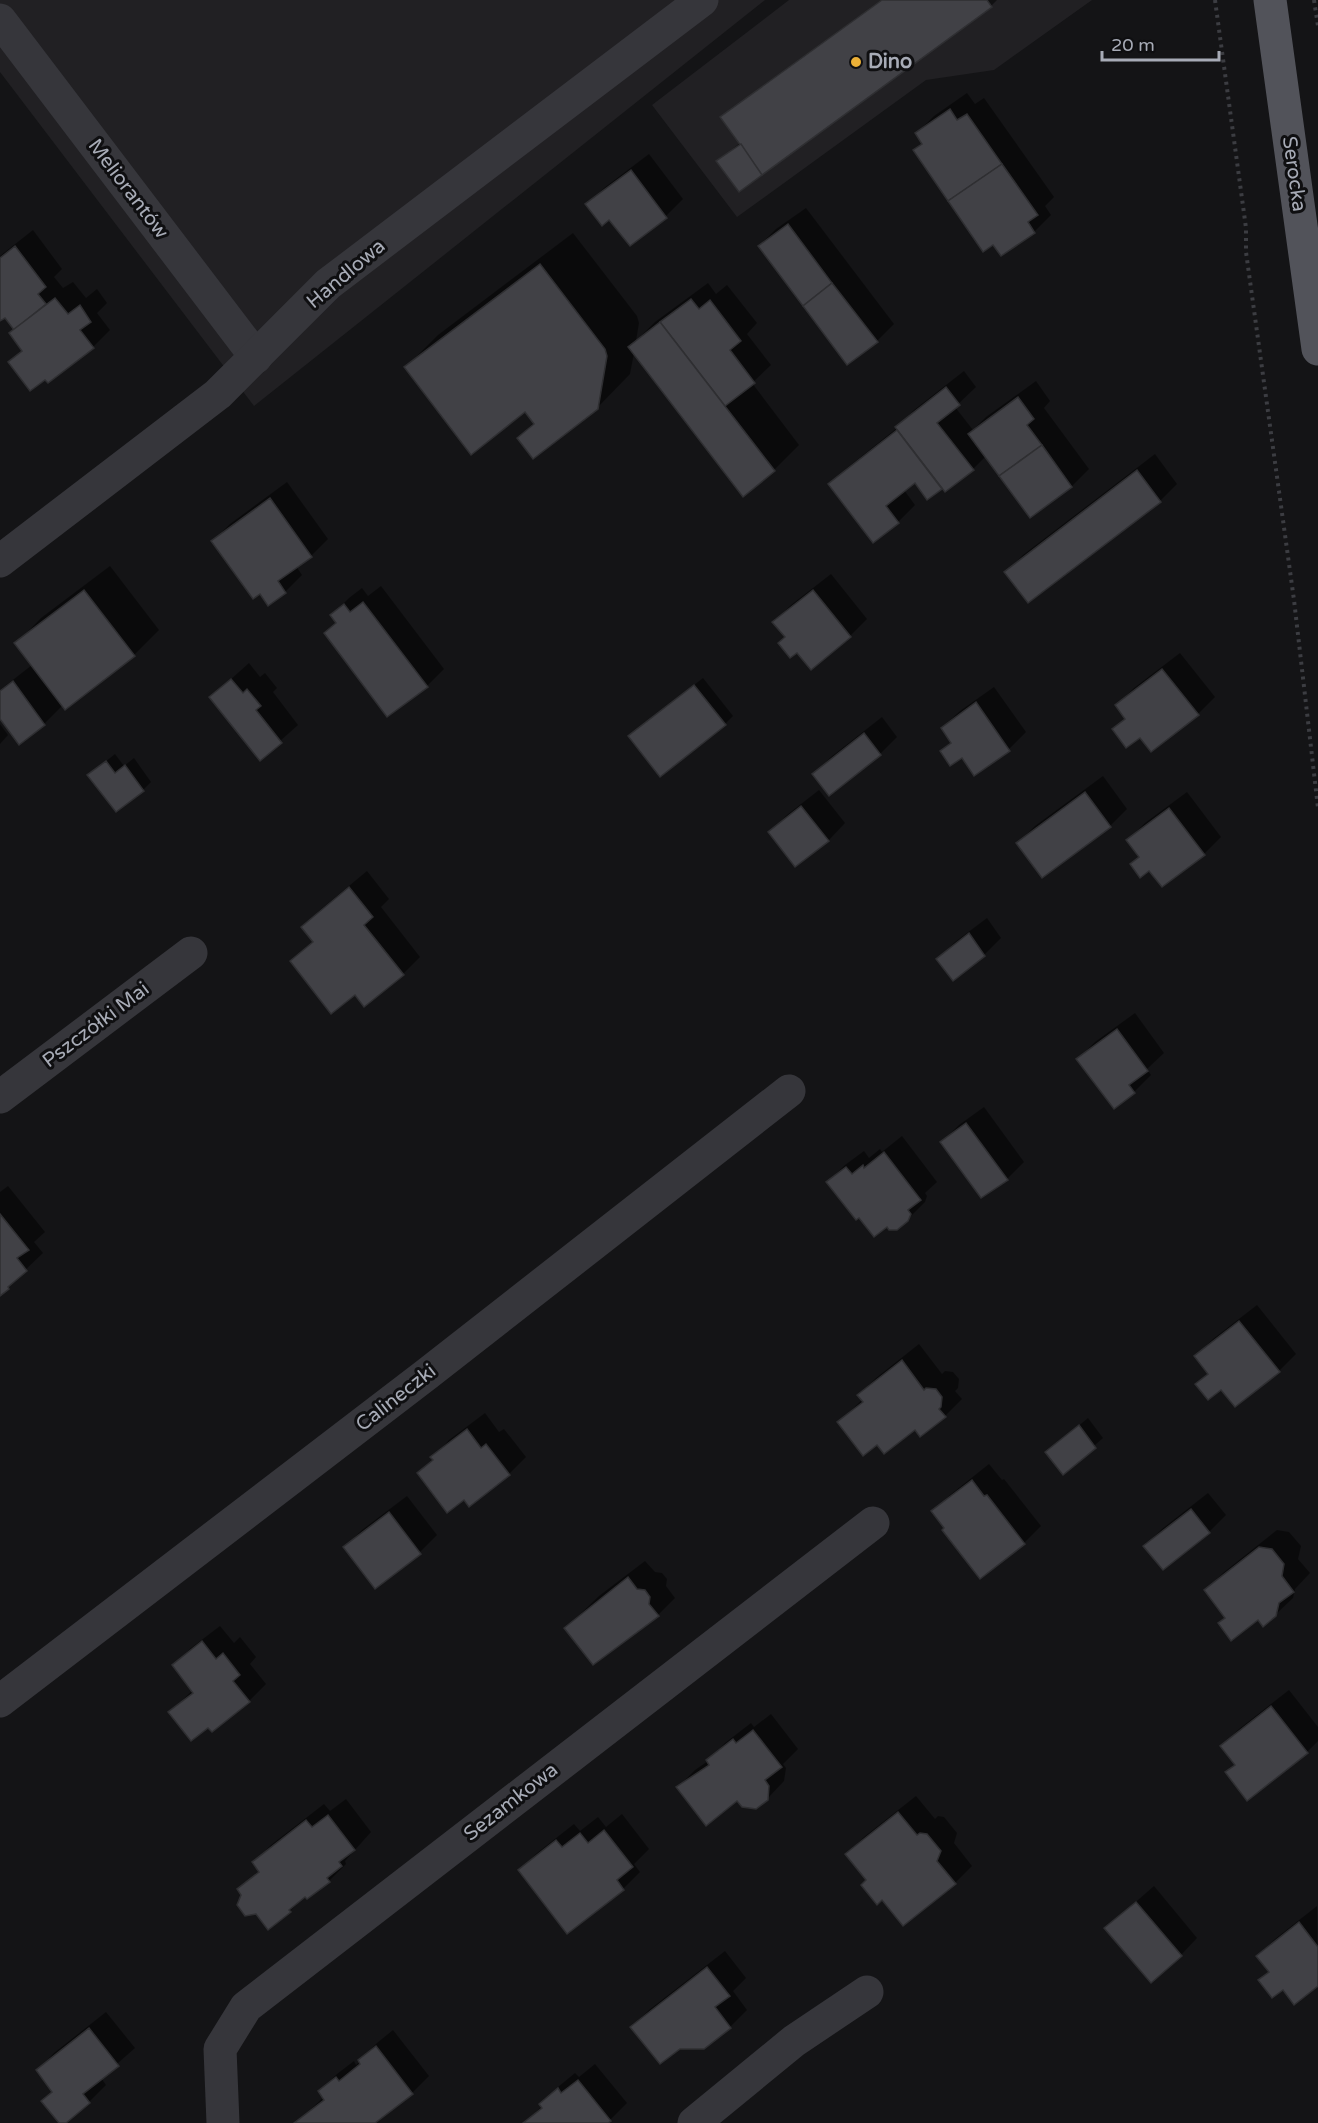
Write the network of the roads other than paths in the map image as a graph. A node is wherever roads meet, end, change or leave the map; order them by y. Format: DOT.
graph roads {
  1 [pos="702,0"];
  2 [pos="1270,0"];
  3 [pos="0,20"];
  4 [pos="1313,278"];
  5 [pos="1318,349"];
  6 [pos="256,357"];
  7 [pos="0,561"];
  8 [pos="191,952"];
  9 [pos="789,1091"];
  10 [pos="0,1097"];
  11 [pos="873,1523"];
  12 [pos="0,1701"];
  13 [pos="867,1992"];
  14 [pos="223,2123"];
  15 [pos="694,2123"];
  1 -- 6 [label="street, Handlowa"];
  2 -- 4 [label="main road, Serocka"];
  3 -- 6 [label="street, Meliorantów"];
  4 -- 5 [label="main road, Serocka"];
  6 -- 7 [label="street, Handlowa"];
  8 -- 10 [label="street, Pszczółki Mai"];
  9 -- 12 [label="street, Calineczki"];
  11 -- 14 [label="street, Sezamkowa"];
  13 -- 15 [label="street"];
}
